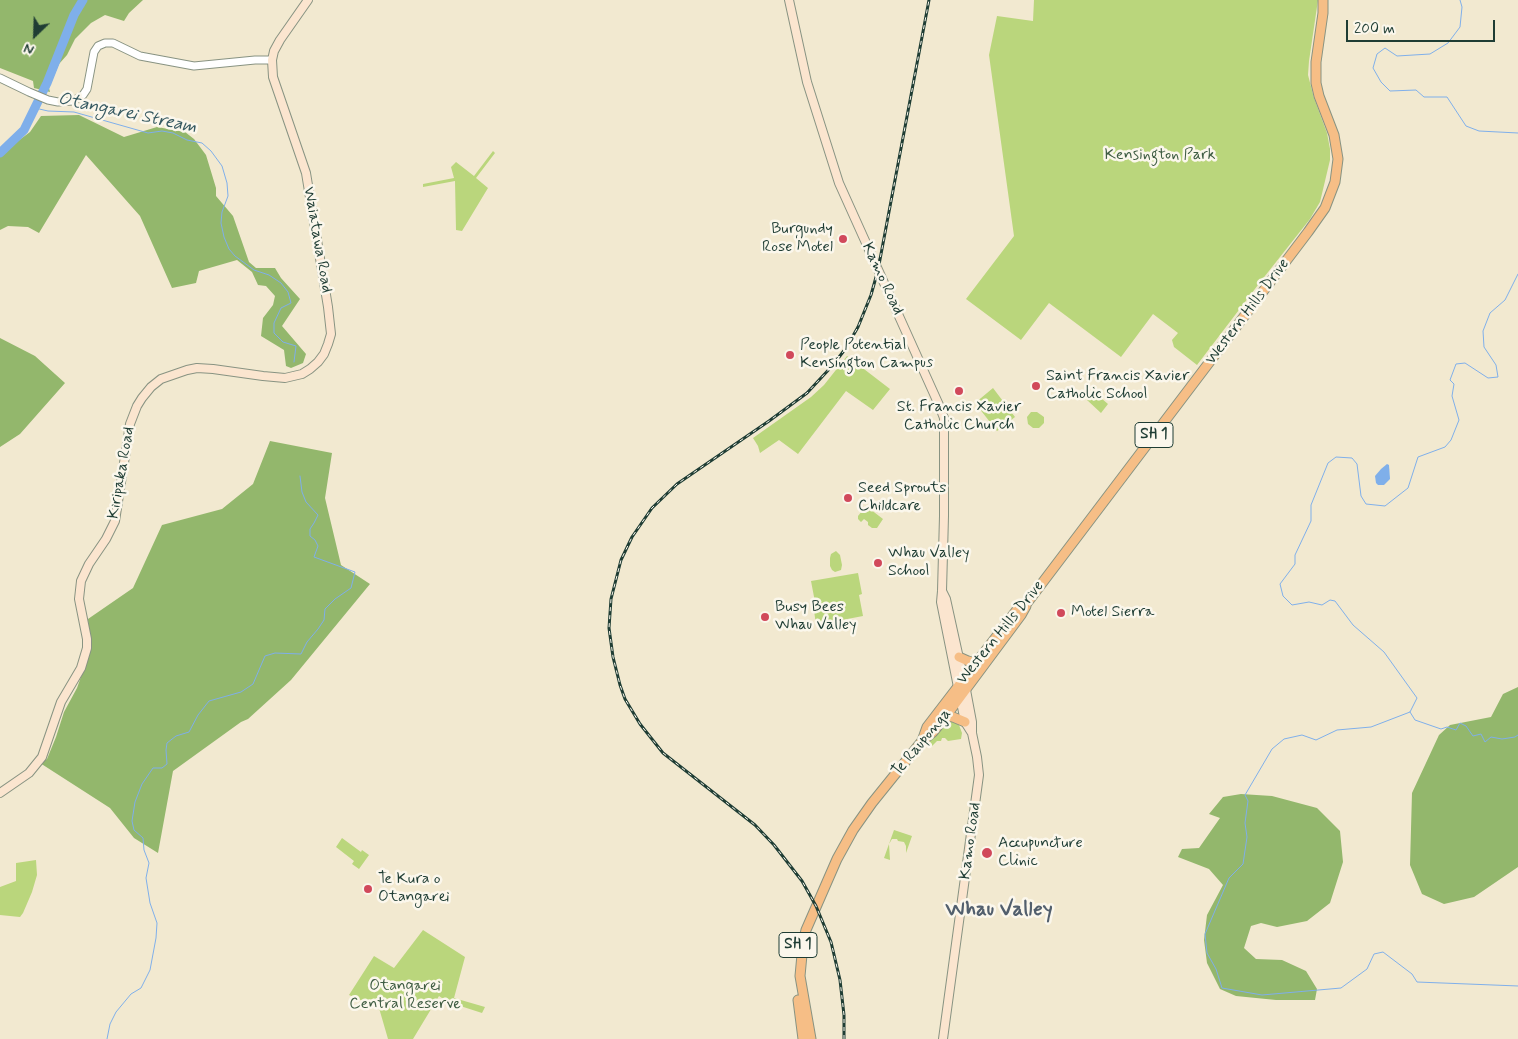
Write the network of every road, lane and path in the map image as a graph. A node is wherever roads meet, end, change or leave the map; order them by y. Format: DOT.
graph roads {
  1 [pos="308,0"];
  2 [pos="789,0"];
  3 [pos="1325,0"];
  4 [pos="272,60"];
  5 [pos="0,78"];
  6 [pos="263,376"];
  7 [pos="942,591"];
  8 [pos="1027,603"];
  9 [pos="959,657"];
  10 [pos="977,663"];
  11 [pos="962,688"];
  12 [pos="946,716"];
  13 [pos="965,722"];
  14 [pos="972,733"];
  15 [pos="922,741"];
  16 [pos="0,793"];
  17 [pos="837,859"];
  18 [pos="804,1039"];
  19 [pos="811,1039"];
  20 [pos="943,1039"];
  1 -- 4 [label="main road"];
  2 -- 7 [label="main road, Kamo Road"];
  3 -- 8 [label="highway, Western Hills Drive / SH 1"];
  4 -- 5 [label="street"];
  4 -- 6 [label="main road, Waiatawa Road"];
  6 -- 16 [label="main road, Kiripaka Road"];
  7 -- 9 [label="main road, Kamo Road"];
  7 -- 11 [label="main road, Kamo Road"];
  8 -- 10 [label="highway, Western Hills Drive / SH 1"];
  8 -- 11 [label="highway, Te Rauponga / SH 1"];
  9 -- 10 [label="highway"];
  9 -- 11 [label="main road, Kamo Road"];
  10 -- 11 [label="highway, Western Hills Drive / SH 1"];
  11 -- 12 [label="highway, Te Rauponga / SH 1"];
  11 -- 13 [label="main road, Kamo Road"];
  11 -- 14 [label="main road, Kamo Road"];
  11 -- 15 [label="highway, Western Hills Drive / SH 1"];
  12 -- 13 [label="highway"];
  12 -- 15 [label="highway, Te Rauponga / SH 1"];
  13 -- 14 [label="main road, Kamo Road"];
  14 -- 20 [label="main road, Kamo Road"];
  15 -- 17 [label="highway, Te Rauponga / SH 1"];
  17 -- 18 [label="highway, Te Rauponga / SH 1"];
  17 -- 19 [label="highway, Te Rauponga / SH 1"];
}
